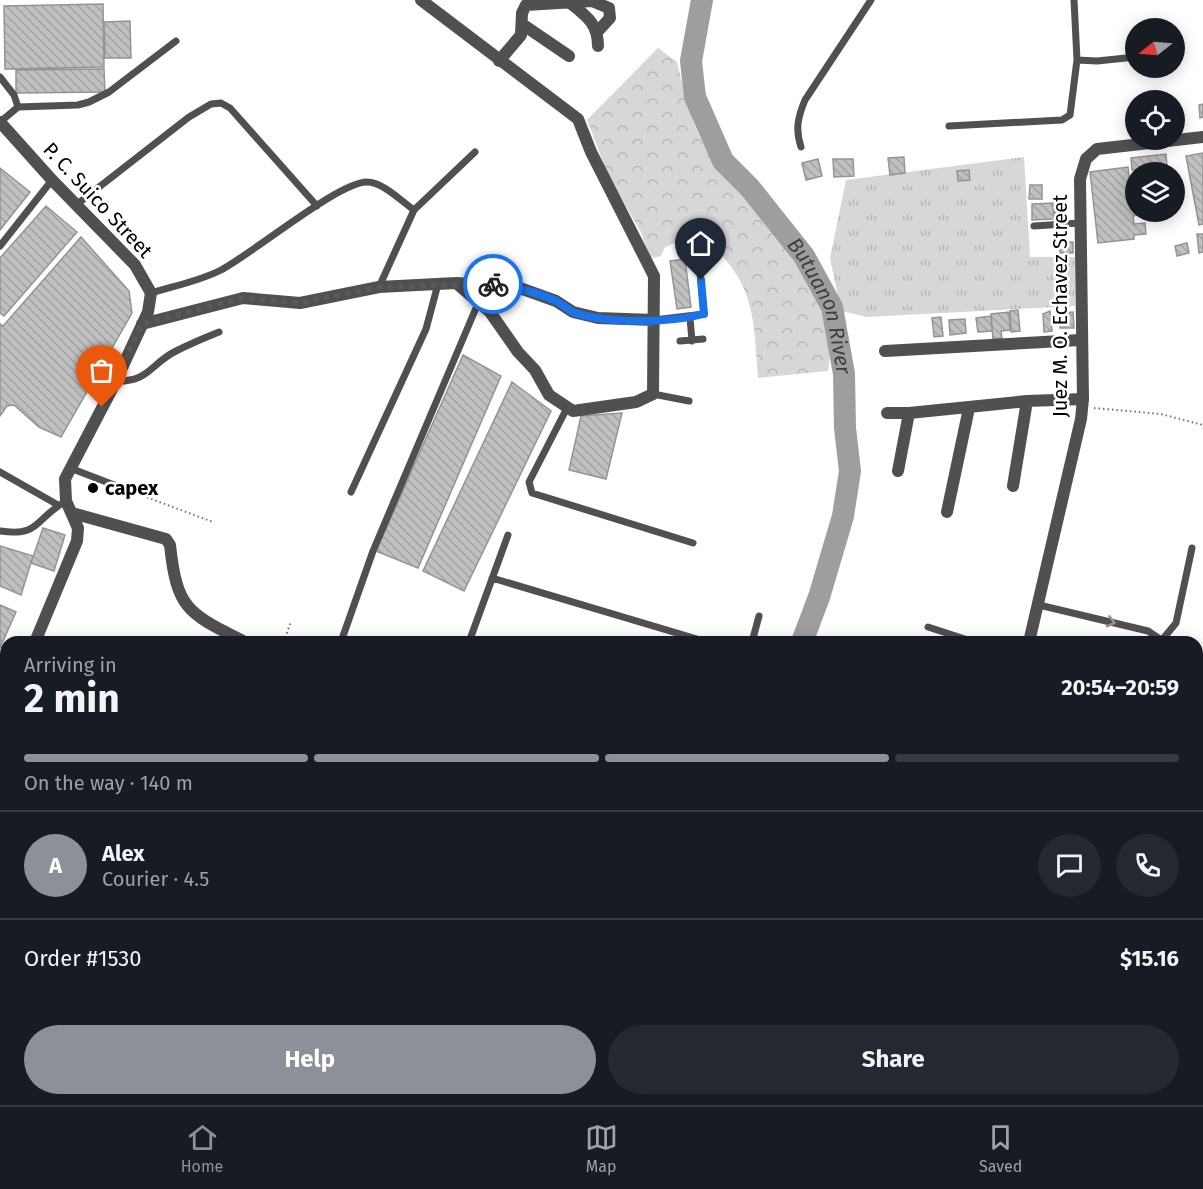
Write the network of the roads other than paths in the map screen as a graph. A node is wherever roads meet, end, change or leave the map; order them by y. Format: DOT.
graph roads {
  1 [pos="421,0"];
  2 [pos="871,0"];
  3 [pos="1074,0"];
  4 [pos="569,2"];
  5 [pos="522,24"];
  6 [pos="598,32"];
  7 [pos="176,42"];
  8 [pos="598,46"];
  9 [pos="569,56"];
  10 [pos="1125,58"];
  11 [pos="1077,60"];
  12 [pos="499,61"];
  13 [pos="0,77"];
  14 [pos="18,107"];
  15 [pos="0,122"];
  16 [pos="949,126"];
  17 [pos="1203,136"];
  18 [pos="801,147"];
  19 [pos="475,152"];
  20 [pos="52,180"];
  21 [pos="76,205"];
  22 [pos="317,206"];
  23 [pos="414,210"];
  24 [pos="1080,223"];
  25 [pos="1034,226"];
  26 [pos="0,246"];
  27 [pos="699,262"];
  28 [pos="456,283"];
  29 [pos="438,284"];
  30 [pos="379,287"];
  31 [pos="151,293"];
  32 [pos="478,301"];
  33 [pos="690,318"];
  34 [pos="654,320"];
  35 [pos="142,324"];
  36 [pos="219,332"];
  37 [pos="703,339"];
  38 [pos="1080,339"];
  39 [pos="692,340"];
  40 [pos="680,341"];
  41 [pos="885,351"];
  42 [pos="116,381"];
  43 [pos="653,394"];
  44 [pos="689,401"];
  45 [pos="1027,401"];
  46 [pos="1083,403"];
  47 [pos="567,408"];
  48 [pos="969,408"];
  49 [pos="887,413"];
  50 [pos="909,413"];
  51 [pos="70,468"];
  52 [pos="898,471"];
  53 [pos="0,472"];
  54 [pos="1013,486"];
  55 [pos="122,488"];
  56 [pos="351,492"];
  57 [pos="62,503"];
  58 [pos="947,512"];
  59 [pos="72,513"];
  60 [pos="0,531"];
  61 [pos="508,535"];
  62 [pos="693,543"];
  63 [pos="1192,548"];
  64 [pos="492,578"];
  65 [pos="1039,605"];
  66 [pos="759,616"];
  67 [pos="928,627"];
  68 [pos="41,636"];
  69 [pos="234,636"];
  70 [pos="343,636"];
  71 [pos="471,636"];
  72 [pos="687,636"];
  73 [pos="754,636"];
  74 [pos="956,636"];
  75 [pos="1031,636"];
  76 [pos="1156,636"];
  77 [pos="1167,636"];
  1 -- 12 [label="street"];
  2 -- 18 [label="lane"];
  3 -- 11 [label="lane"];
  4 -- 5 [label="street"];
  4 -- 6 [label="street"];
  4 -- 6 [label="street"];
  5 -- 9 [label="street"];
  5 -- 12 [label="street"];
  6 -- 8 [label="street"];
  7 -- 14 [label="lane"];
  10 -- 11 [label="lane"];
  11 -- 16 [label="lane"];
  12 -- 34 [label="street"];
  13 -- 14 [label="lane"];
  14 -- 15 [label="lane"];
  15 -- 20 [label="street, P. C. Suico Street"];
  17 -- 24 [label="street, Juez M. O. Echavez Street"];
  19 -- 23 [label="lane"];
  20 -- 21 [label="street, P. C. Suico Street"];
  20 -- 26 [label="lane"];
  21 -- 22 [label="lane"];
  21 -- 31 [label="street, P. C. Suico Street"];
  22 -- 23 [label="lane"];
  22 -- 31 [label="lane"];
  23 -- 30 [label="lane"];
  24 -- 25 [label="lane"];
  24 -- 38 [label="street, Juez M. O. Echavez Street"];
  27 -- 33 [label="lane"];
  28 -- 29 [label="street"];
  28 -- 32 [label="street"];
  28 -- 34 [label="street"];
  29 -- 30 [label="street"];
  29 -- 56 [label="lane"];
  30 -- 35 [label="street"];
  31 -- 35 [label="street"];
  32 -- 47 [label="street"];
  32 -- 70 [label="lane"];
  33 -- 34 [label="lane"];
  33 -- 39 [label="lane"];
  34 -- 43 [label="street"];
  35 -- 42 [label="street"];
  36 -- 42 [label="lane"];
  37 -- 39 [label="lane"];
  38 -- 41 [label="street"];
  38 -- 46 [label="street, Juez M. O. Echavez Street"];
  39 -- 40 [label="lane"];
  42 -- 51 [label="street"];
  43 -- 44 [label="lane"];
  43 -- 47 [label="street"];
  45 -- 46 [label="street"];
  45 -- 48 [label="street"];
  45 -- 54 [label="street"];
  46 -- 65 [label="street, Juez M. O. Echavez Street"];
  47 -- 62 [label="lane"];
  48 -- 50 [label="street"];
  48 -- 58 [label="street"];
  49 -- 50 [label="street"];
  50 -- 52 [label="street"];
  51 -- 55 [label="lane"];
  51 -- 57 [label="street"];
  53 -- 57 [label="lane"];
  57 -- 59 [label="street"];
  57 -- 60 [label="lane"];
  59 -- 68 [label="street"];
  59 -- 69 [label="street"];
  61 -- 64 [label="lane"];
  63 -- 77 [label="lane"];
  64 -- 71 [label="lane"];
  64 -- 72 [label="lane"];
  65 -- 75 [label="street, Juez M. O. Echavez Street"];
  65 -- 76 [label="lane, one-way"];
  66 -- 73 [label="lane"];
  67 -- 74 [label="lane"];
}
